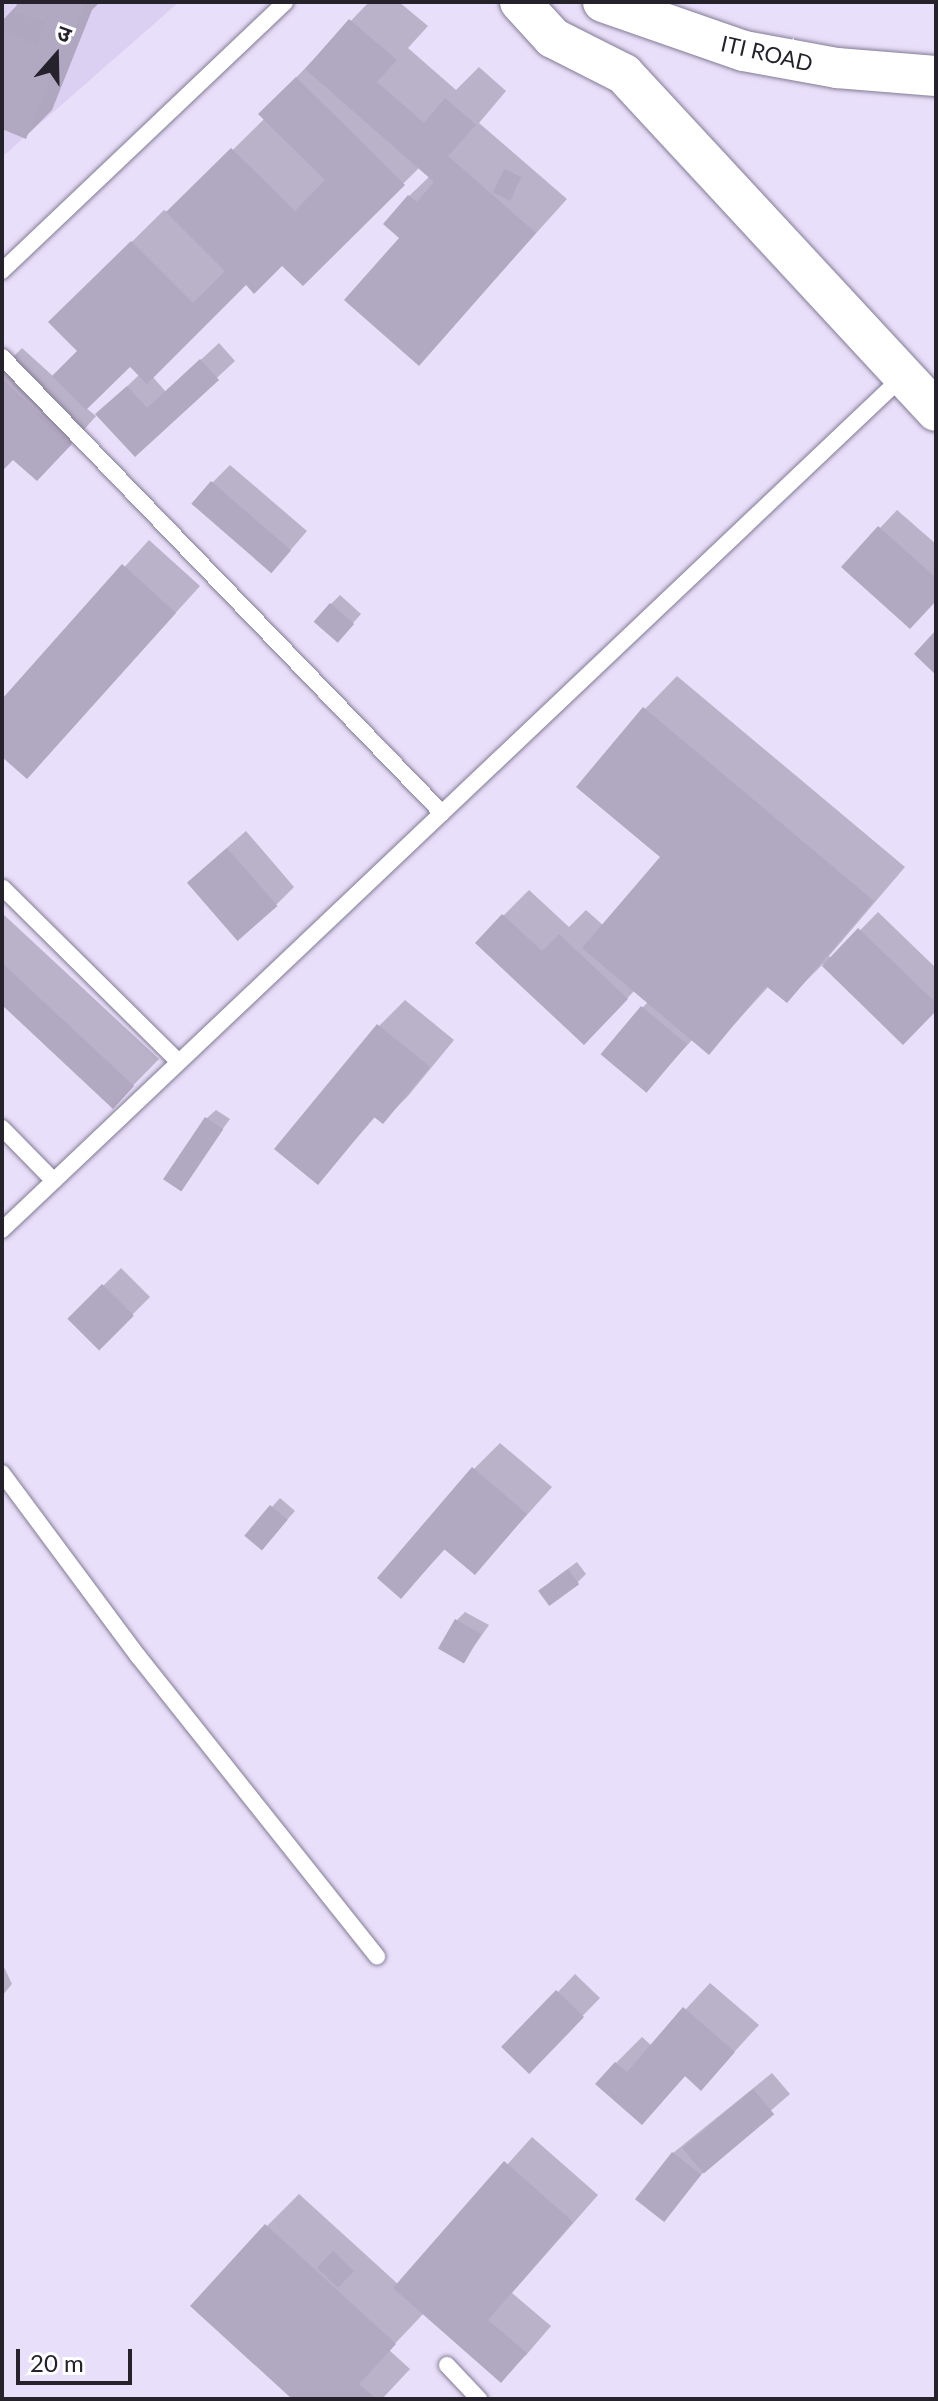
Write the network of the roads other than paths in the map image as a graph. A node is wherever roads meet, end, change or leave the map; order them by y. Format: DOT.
graph roads {
  1 [pos="285,2"];
  2 [pos="520,2"];
  3 [pos="592,2"];
  4 [pos="603,2"];
  5 [pos="553,38"];
  6 [pos="624,74"];
  7 [pos="936,76"];
  8 [pos="2,271"];
  9 [pos="2,357"];
  10 [pos="902,377"];
  11 [pos="936,411"];
  12 [pos="442,813"];
  13 [pos="3,888"];
  14 [pos="179,1062"];
  15 [pos="2,1128"];
  16 [pos="54,1181"];
  17 [pos="2,1230"];
  18 [pos="2,1473"];
  19 [pos="377,1956"];
  20 [pos="447,2365"];
  21 [pos="479,2399"];
  1 -- 8 [label="lane"];
  2 -- 5 [label="street"];
  3 -- 5 [label="street"];
  3 -- 6 [label="street"];
  4 -- 7 [label="street, ITI ROAD"];
  5 -- 6 [label="street"];
  6 -- 10 [label="street"];
  9 -- 12 [label="lane"];
  10 -- 11 [label="street"];
  10 -- 12 [label="lane"];
  12 -- 14 [label="lane"];
  13 -- 14 [label="lane"];
  14 -- 16 [label="lane"];
  15 -- 16 [label="lane"];
  16 -- 17 [label="lane"];
  18 -- 19 [label="lane"];
  20 -- 21 [label="lane"];
}
